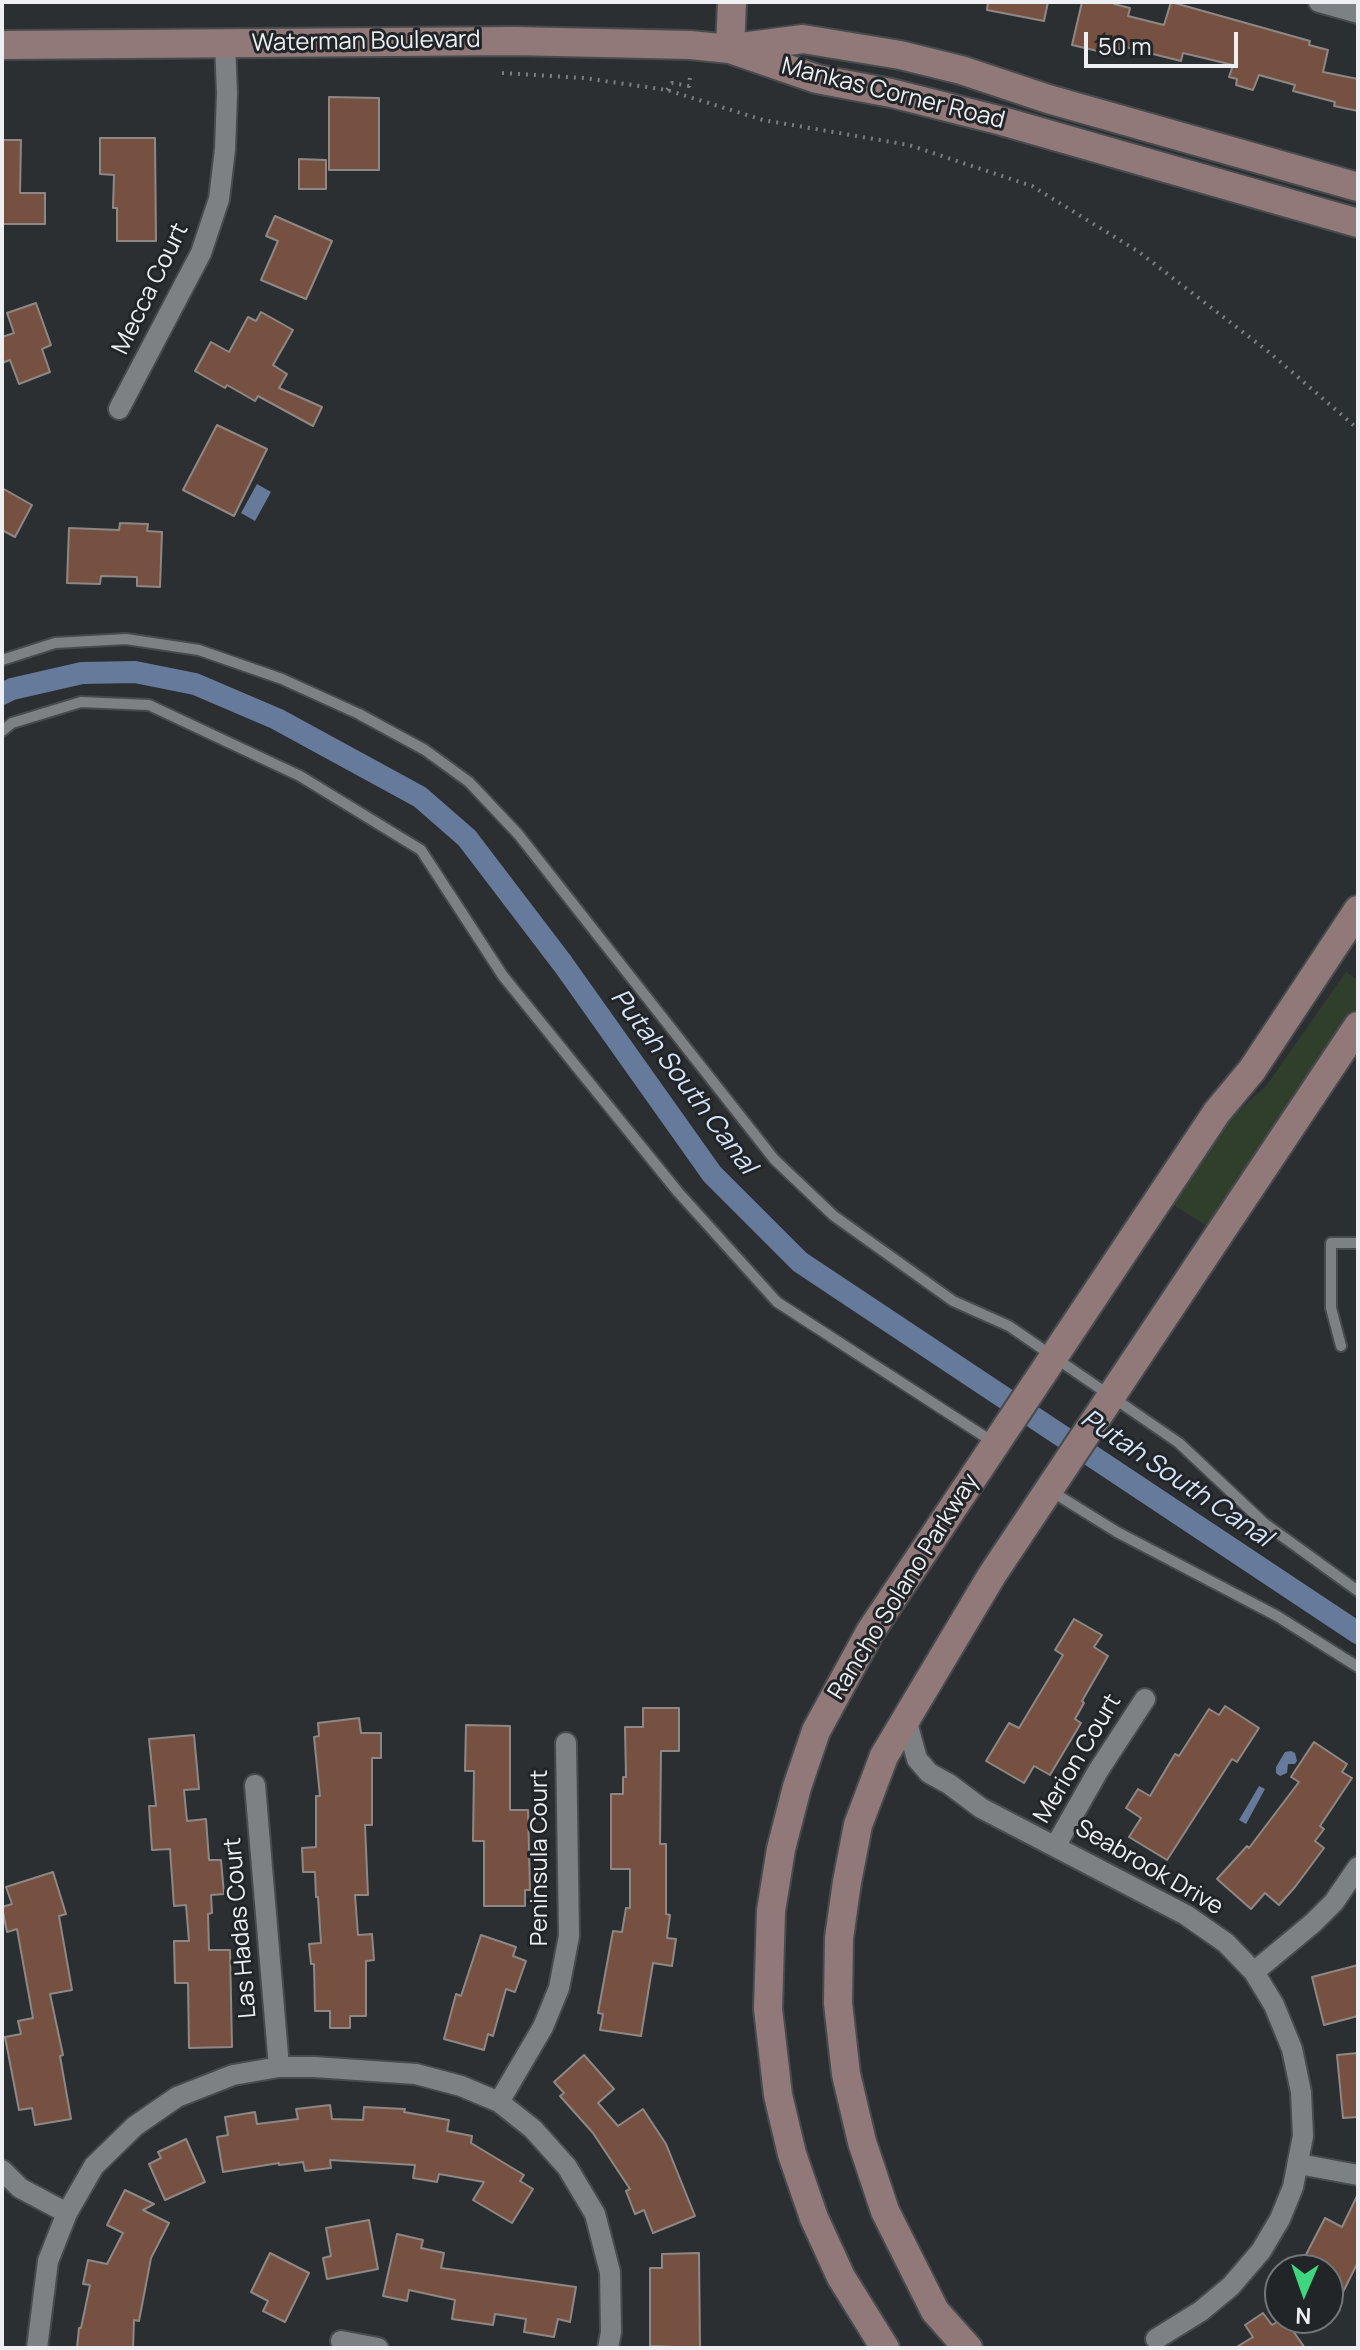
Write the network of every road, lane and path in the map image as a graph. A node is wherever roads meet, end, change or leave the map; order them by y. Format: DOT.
graph roads {
  1 [pos="732,2"];
  2 [pos="1319,2"];
  3 [pos="1358,13"];
  4 [pos="225,44"];
  5 [pos="2,45"];
  6 [pos="730,49"];
  7 [pos="502,73"];
  8 [pos="690,77"];
  9 [pos="667,90"];
  10 [pos="1358,187"];
  11 [pos="1358,223"];
  12 [pos="119,409"];
  13 [pos="1358,429"];
  14 [pos="2,660"];
  15 [pos="2,731"];
  16 [pos="1358,910"];
  17 [pos="1358,1026"];
  18 [pos="1358,1243"];
  19 [pos="1341,1346"];
  20 [pos="1049,1363"];
  21 [pos="1106,1405"];
  22 [pos="997,1440"];
  23 [pos="1055,1480"];
  24 [pos="1358,1591"];
  25 [pos="1358,1667"];
  26 [pos="1145,1699"];
  27 [pos="906,1719"];
  28 [pos="566,1743"];
  29 [pos="255,1785"];
  30 [pos="1056,1845"];
  31 [pos="1358,1867"];
  32 [pos="1254,1972"];
  33 [pos="279,2067"];
  34 [pos="499,2102"];
  35 [pos="1299,2164"];
  36 [pos="2,2170"];
  37 [pos="1358,2175"];
  38 [pos="67,2213"];
  39 [pos="1156,2339"];
  40 [pos="341,2341"];
  41 [pos="37,2348"];
  42 [pos="378,2348"];
  43 [pos="608,2348"];
  44 [pos="885,2348"];
  45 [pos="968,2348"];
  1 -- 6 [label="street"];
  2 -- 3 [label="street"];
  4 -- 5 [label="street, Waterman Boulevard"];
  4 -- 6 [label="street, Waterman Boulevard"];
  4 -- 12 [label="street, Mecca Court"];
  6 -- 10 [label="street, Mankas Corner Road"];
  6 -- 11 [label="street, Mankas Corner Road"];
  7 -- 9 [label="path"];
  8 -- 9 [label="path"];
  9 -- 13 [label="path"];
  14 -- 20 [label="lane"];
  15 -- 22 [label="lane"];
  16 -- 20 [label="street, Rancho Solano Parkway"];
  17 -- 21 [label="street"];
  18 -- 19 [label="lane"];
  20 -- 21 [label="lane"];
  20 -- 22 [label="street, Rancho Solano Parkway"];
  21 -- 23 [label="street"];
  21 -- 24 [label="lane"];
  22 -- 44 [label="street, Rancho Solano Parkway"];
  23 -- 25 [label="lane"];
  23 -- 27 [label="street"];
  26 -- 30 [label="street, Merion Court"];
  27 -- 30 [label="street, Seabrook Drive"];
  27 -- 45 [label="street"];
  28 -- 34 [label="street, Peninsula Court"];
  29 -- 33 [label="street, Las Hadas Court"];
  30 -- 32 [label="street, Seabrook Drive"];
  31 -- 32 [label="street"];
  32 -- 35 [label="street, Seabrook Drive"];
  33 -- 34 [label="street"];
  33 -- 38 [label="street"];
  34 -- 43 [label="street"];
  35 -- 37 [label="street"];
  35 -- 39 [label="street, Seabrook Drive"];
  36 -- 38 [label="street"];
  38 -- 41 [label="street"];
  40 -- 42 [label="street"];
}
